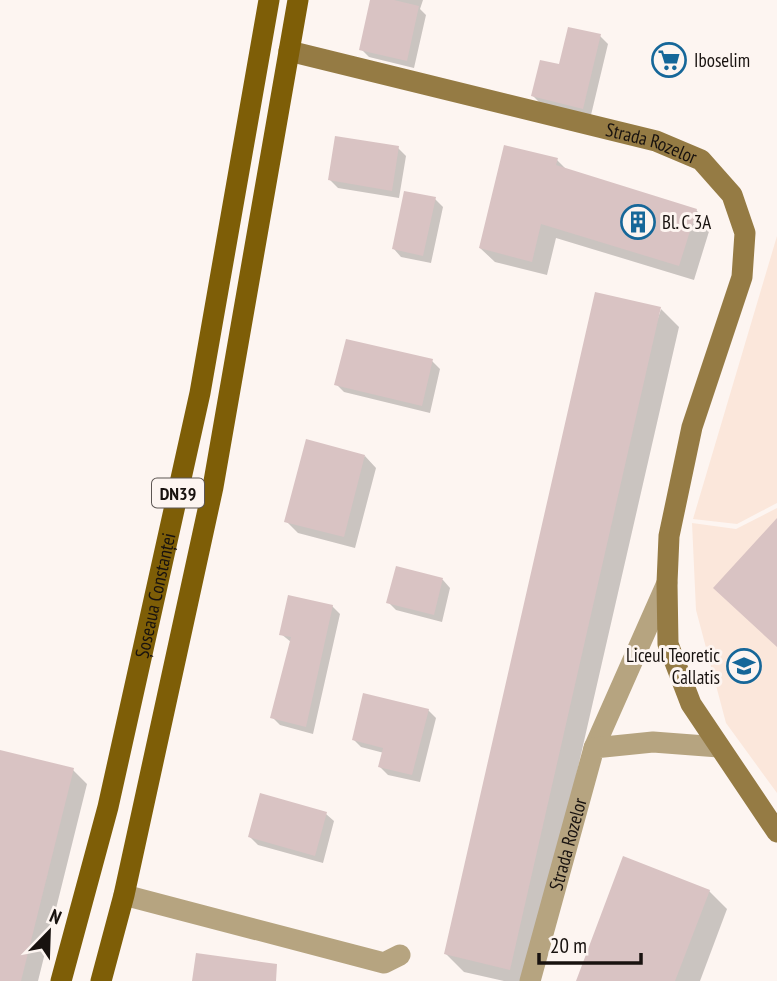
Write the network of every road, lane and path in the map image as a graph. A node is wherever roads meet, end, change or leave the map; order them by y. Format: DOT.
graph roads {
  1 [pos="269,0"];
  2 [pos="298,0"];
  3 [pos="289,51"];
  4 [pos="667,583"];
  5 [pos="719,747"];
  6 [pos="594,748"];
  7 [pos="777,832"];
  8 [pos="124,895"];
  9 [pos="400,955"];
  10 [pos="61,981"];
  11 [pos="101,981"];
  12 [pos="530,981"];
  1 -- 10 [label="main road, Șoseaua Constanței / DN39"];
  2 -- 3 [label="main road, Șoseaua Constanței / DN39"];
  3 -- 4 [label="street, Strada Rozelor"];
  3 -- 8 [label="main road, Șoseaua Constanței / DN39"];
  4 -- 5 [label="street, Strada Rozelor"];
  4 -- 6 [label="street, Strada Rozelor"];
  5 -- 6 [label="street"];
  5 -- 7 [label="street, Strada Rozelor"];
  6 -- 12 [label="street, Strada Rozelor"];
  8 -- 9 [label="street"];
  8 -- 11 [label="main road, Șoseaua Constanței / DN39"];
}
